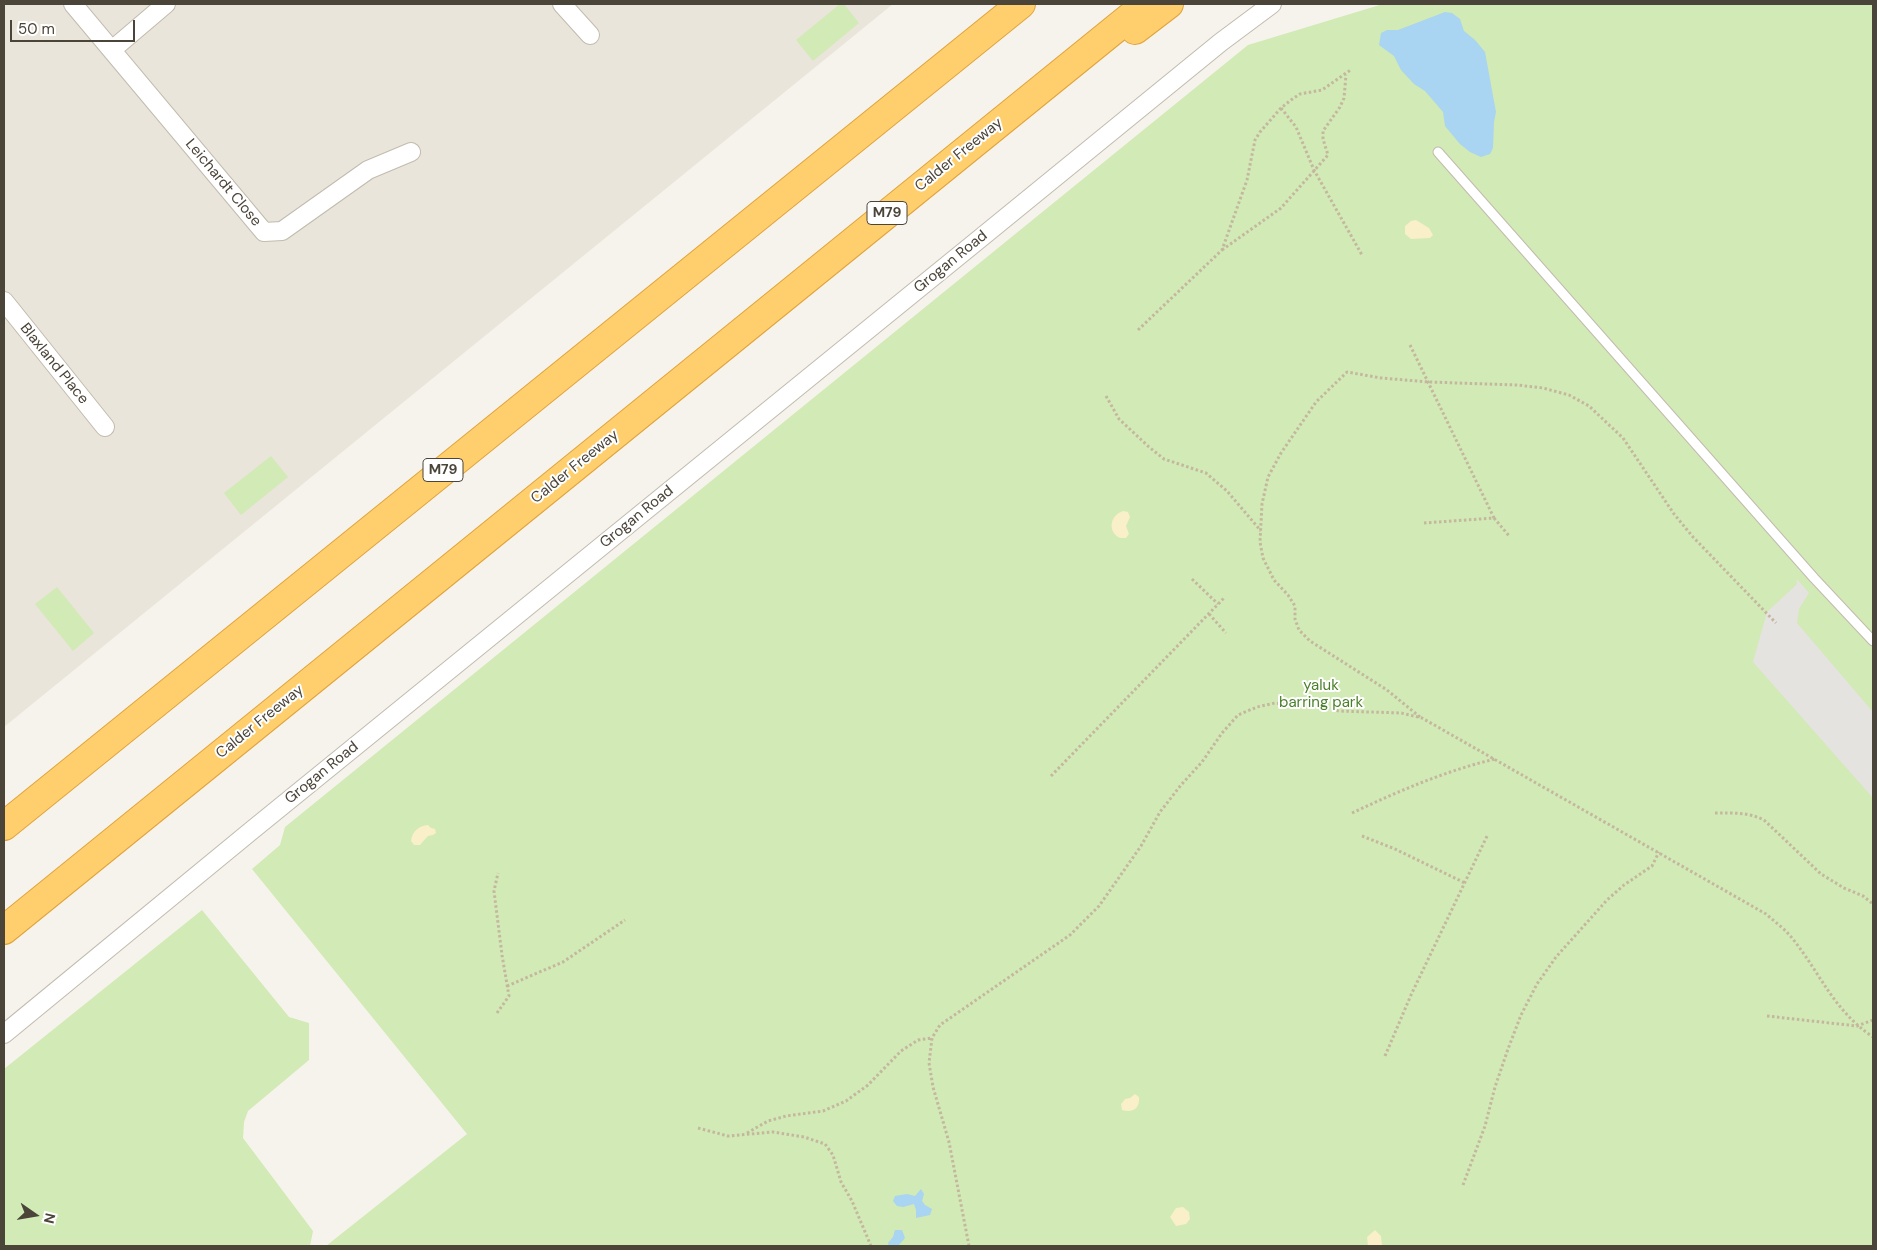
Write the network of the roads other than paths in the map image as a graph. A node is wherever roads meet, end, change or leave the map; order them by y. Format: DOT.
graph roads {
  1 [pos="74,4"];
  2 [pos="166,4"];
  3 [pos="562,4"];
  4 [pos="1003,4"];
  5 [pos="1021,4"];
  6 [pos="1146,4"];
  7 [pos="1169,4"];
  8 [pos="1272,4"];
  9 [pos="590,35"];
  10 [pos="113,49"];
  11 [pos="883,114"];
  12 [pos="411,152"];
  13 [pos="1438,152"];
  14 [pos="4,301"];
  15 [pos="629,422"];
  16 [pos="105,427"];
  17 [pos="1873,641"];
  18 [pos="4,826"];
  19 [pos="4,930"];
  20 [pos="4,1034"];
  1 -- 10 [label="street, Leichardt Close"];
  2 -- 10 [label="street"];
  3 -- 9 [label="street"];
  4 -- 11 [label="highway"];
  5 -- 11 [label="highway, M79"];
  6 -- 15 [label="highway, Calder Freeway / M79"];
  7 -- 15 [label="highway"];
  8 -- 20 [label="street, Grogan Road"];
  10 -- 12 [label="street, Leichardt Close"];
  11 -- 18 [label="highway, M79"];
  13 -- 17 [label="lane"];
  14 -- 16 [label="street, Blaxland Place"];
  15 -- 19 [label="highway, Calder Freeway / M79"];
}
